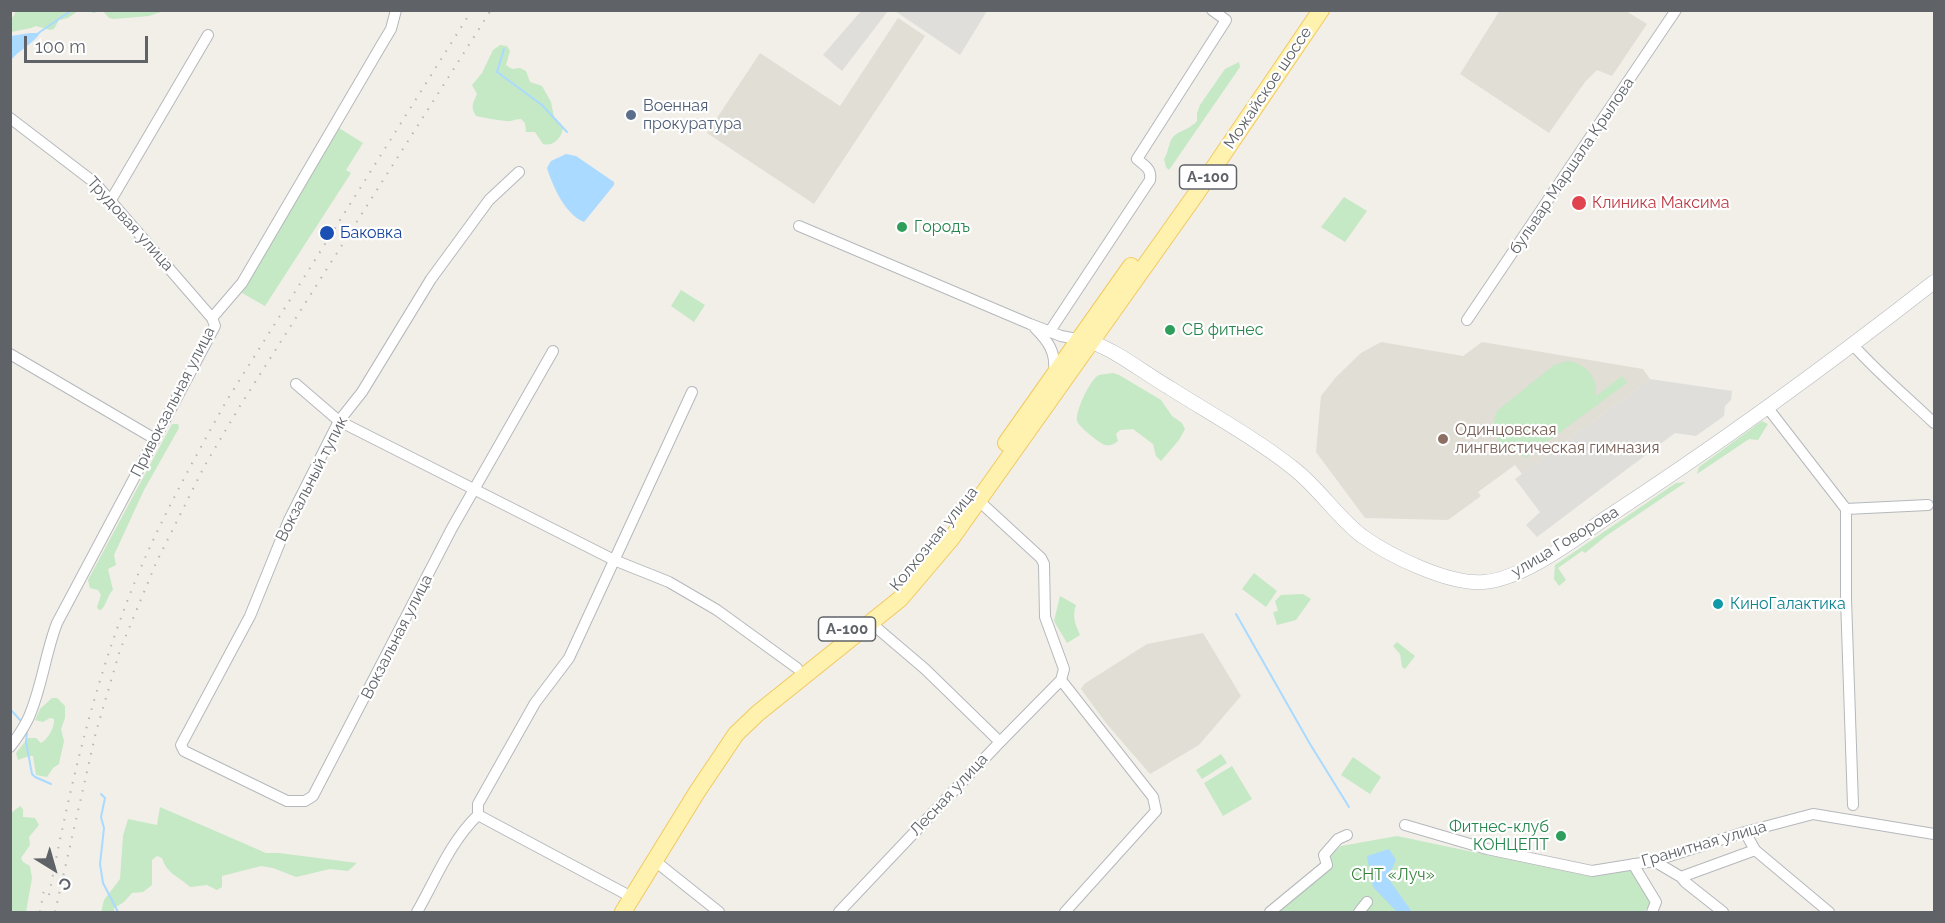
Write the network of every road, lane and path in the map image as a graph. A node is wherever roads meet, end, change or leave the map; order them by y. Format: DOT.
graph roads {
  1 [pos="396,10"];
  2 [pos="1212,10"];
  3 [pos="1310,10"];
  4 [pos="1321,10"];
  5 [pos="1676,10"];
  6 [pos="208,35"];
  7 [pos="10,118"];
  8 [pos="519,172"];
  9 [pos="111,200"];
  10 [pos="799,226"];
  11 [pos="1935,282"];
  12 [pos="212,318"];
  13 [pos="1467,320"];
  14 [pos="1030,324"];
  15 [pos="1050,331"];
  16 [pos="1085,340"];
  17 [pos="1853,345"];
  18 [pos="553,351"];
  19 [pos="10,354"];
  20 [pos="1054,374"];
  21 [pos="296,384"];
  22 [pos="692,392"];
  23 [pos="1767,407"];
  24 [pos="339,421"];
  25 [pos="1935,423"];
  26 [pos="155,439"];
  27 [pos="473,489"];
  28 [pos="979,501"];
  29 [pos="1928,505"];
  30 [pos="1846,509"];
  31 [pos="614,560"];
  32 [pos="871,623"];
  33 [pos="797,668"];
  34 [pos="1061,680"];
  35 [pos="1000,742"];
  36 [pos="10,747"];
  37 [pos="182,748"];
  38 [pos="1853,805"];
  39 [pos="478,815"];
  40 [pos="1405,825"];
  41 [pos="1915,829"];
  42 [pos="1745,832"];
  43 [pos="1935,834"];
  44 [pos="1347,835"];
  45 [pos="1911,840"];
  46 [pos="1755,850"];
  47 [pos="655,861"];
  48 [pos="1654,861"];
  49 [pos="1633,864"];
  50 [pos="1681,877"];
  51 [pos="624,893"];
  52 [pos="1367,902"];
  53 [pos="417,912"];
  54 [pos="612,912"];
  55 [pos="623,912"];
  56 [pos="719,912"];
  57 [pos="839,912"];
  58 [pos="1065,912"];
  59 [pos="1270,912"];
  60 [pos="1359,912"];
  61 [pos="1652,912"];
  62 [pos="1723,912"];
  63 [pos="1829,912"];
  1 -- 12 [label="street, Привокзальная улица"];
  2 -- 15 [label="street"];
  3 -- 16 [label="main road, Можайское шоссе / А-100"];
  4 -- 16 [label="main road, Можайское шоссе / А-100"];
  5 -- 13 [label="street, бульвар Маршала Крылова"];
  6 -- 9 [label="street"];
  7 -- 9 [label="street, Трудовая улица"];
  8 -- 24 [label="street, Вокзальный тупик"];
  9 -- 12 [label="street, Трудовая улица"];
  10 -- 14 [label="street"];
  11 -- 17 [label="main road, улица Говорова"];
  12 -- 26 [label="street, Привокзальная улица"];
  14 -- 15 [label="street"];
  14 -- 20 [label="street"];
  15 -- 16 [label="street"];
  16 -- 20 [label="main road, Колхозная улица / А-100"];
  16 -- 23 [label="main road, улица Говорова"];
  16 -- 28 [label="main road, Колхозная улица / А-100"];
  17 -- 23 [label="main road, улица Говорова"];
  17 -- 25 [label="street"];
  18 -- 27 [label="street, Вокзальная улица"];
  19 -- 26 [label="street"];
  20 -- 33 [label="main road, Колхозная улица / А-100"];
  21 -- 24 [label="street"];
  22 -- 31 [label="street"];
  23 -- 30 [label="street"];
  24 -- 27 [label="street"];
  24 -- 37 [label="street, Вокзальный тупик"];
  26 -- 36 [label="street, Привокзальная улица"];
  27 -- 31 [label="street"];
  27 -- 37 [label="street, Вокзальная улица"];
  28 -- 32 [label="main road, Колхозная улица / А-100"];
  28 -- 34 [label="street"];
  29 -- 30 [label="street"];
  30 -- 38 [label="street"];
  31 -- 33 [label="street"];
  31 -- 39 [label="street"];
  32 -- 35 [label="street"];
  32 -- 47 [label="main road, Колхозная улица / А-100"];
  33 -- 51 [label="main road, Колхозная улица / А-100"];
  34 -- 35 [label="street, Лесная улица"];
  34 -- 58 [label="street"];
  35 -- 57 [label="street, Лесная улица"];
  39 -- 51 [label="street"];
  39 -- 53 [label="street"];
  40 -- 49 [label="street, Гранитная улица"];
  41 -- 42 [label="street, Гранитная улица"];
  41 -- 43 [label="street, Гранитная улица"];
  41 -- 45 [label="street"];
  42 -- 46 [label="street"];
  42 -- 48 [label="street, Гранитная улица"];
  44 -- 59 [label="street"];
  46 -- 50 [label="street"];
  46 -- 63 [label="street"];
  47 -- 55 [label="main road, Колхозная улица / А-100"];
  47 -- 56 [label="street"];
  48 -- 49 [label="street, Гранитная улица"];
  48 -- 50 [label="street"];
  49 -- 61 [label="street"];
  50 -- 62 [label="street"];
  51 -- 54 [label="main road, Колхозная улица / А-100"];
  52 -- 60 [label="street"];
}
